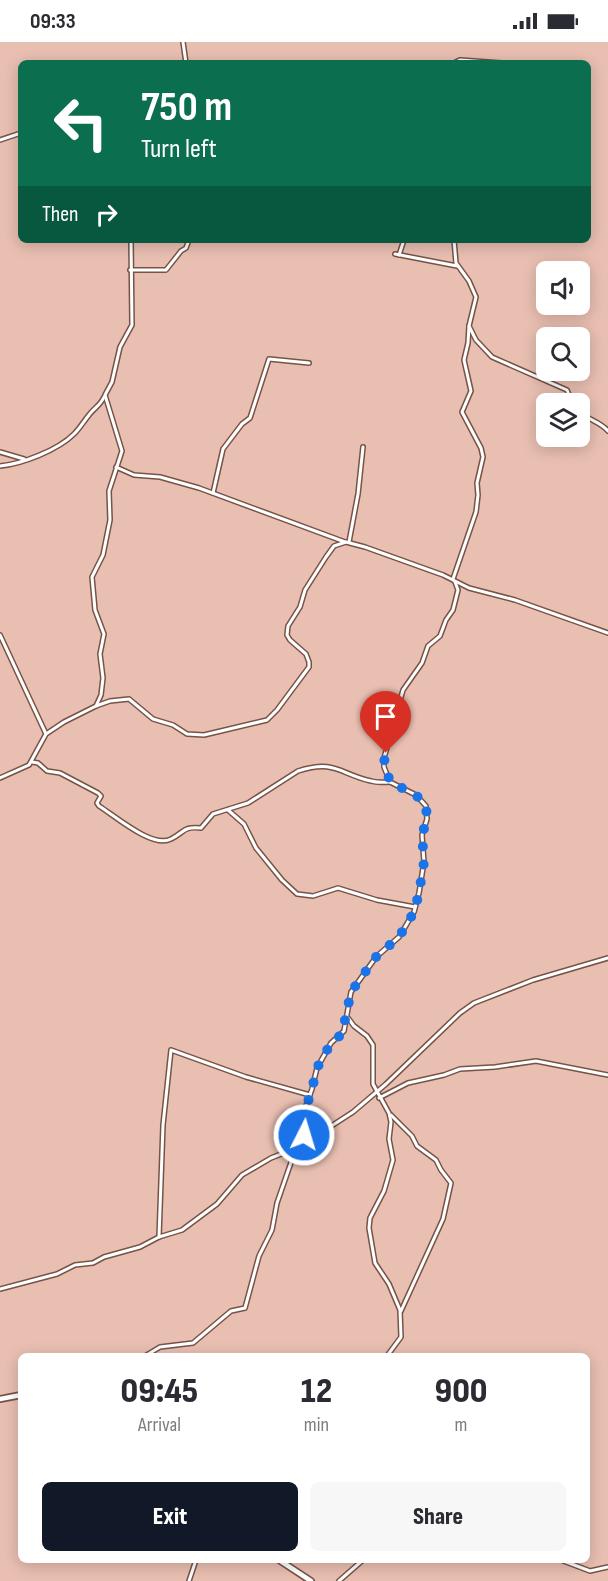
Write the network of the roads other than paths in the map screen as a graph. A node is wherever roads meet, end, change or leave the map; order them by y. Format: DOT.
graph roads {
  1 [pos="183,42"];
  2 [pos="186,60"];
  3 [pos="18,134"];
  4 [pos="0,140"];
  5 [pos="131,243"];
  6 [pos="188,243"];
  7 [pos="402,243"];
  8 [pos="454,243"];
  9 [pos="458,266"];
  10 [pos="130,270"];
  11 [pos="469,326"];
  12 [pos="309,363"];
  13 [pos="568,393"];
  14 [pos="105,395"];
  15 [pos="590,420"];
  16 [pos="608,431"];
  17 [pos="363,447"];
  18 [pos="0,452"];
  19 [pos="26,459"];
  20 [pos="0,466"];
  21 [pos="116,467"];
  22 [pos="213,493"];
  23 [pos="348,542"];
  24 [pos="454,580"];
  25 [pos="608,633"];
  26 [pos="0,635"];
  27 [pos="96,706"];
  28 [pos="46,734"];
  29 [pos="32,762"];
  30 [pos="0,778"];
  31 [pos="390,782"];
  32 [pos="228,810"];
  33 [pos="416,907"];
  34 [pos="608,958"];
  35 [pos="347,1014"];
  36 [pos="608,1075"];
  37 [pos="376,1093"];
  38 [pos="310,1095"];
  39 [pos="379,1098"];
  40 [pos="389,1114"];
  41 [pos="298,1147"];
  42 [pos="159,1237"];
  43 [pos="0,1289"];
  44 [pos="400,1313"];
  45 [pos="150,1353"];
  46 [pos="389,1353"];
  47 [pos="18,1396"];
  48 [pos="0,1399"];
  49 [pos="195,1563"];
  50 [pos="284,1563"];
  51 [pos="360,1563"];
  52 [pos="569,1563"];
  53 [pos="608,1567"];
  54 [pos="189,1581"];
  55 [pos="311,1581"];
  56 [pos="339,1581"];
  1 -- 2 [label="street"];
  3 -- 4 [label="street"];
  5 -- 10 [label="street"];
  6 -- 10 [label="street"];
  7 -- 9 [label="street"];
  8 -- 9 [label="street"];
  9 -- 11 [label="street"];
  10 -- 14 [label="street"];
  11 -- 13 [label="street"];
  11 -- 24 [label="street"];
  12 -- 22 [label="street"];
  14 -- 19 [label="street"];
  14 -- 21 [label="street"];
  15 -- 16 [label="street"];
  17 -- 23 [label="street"];
  18 -- 19 [label="street"];
  19 -- 20 [label="street"];
  21 -- 22 [label="street"];
  21 -- 27 [label="street"];
  22 -- 23 [label="street"];
  23 -- 24 [label="street"];
  23 -- 27 [label="street"];
  24 -- 25 [label="street"];
  24 -- 31 [label="street"];
  26 -- 28 [label="street"];
  27 -- 28 [label="street"];
  28 -- 29 [label="street"];
  29 -- 30 [label="street"];
  29 -- 32 [label="street"];
  31 -- 32 [label="street"];
  31 -- 33 [label="street"];
  32 -- 33 [label="street"];
  33 -- 35 [label="street"];
  34 -- 37 [label="street"];
  35 -- 37 [label="street"];
  35 -- 38 [label="street"];
  36 -- 39 [label="street"];
  37 -- 39 [label="street"];
  37 -- 41 [label="street"];
  38 -- 41 [label="street"];
  38 -- 42 [label="street"];
  39 -- 40 [label="street"];
  40 -- 44 [label="street"];
  40 -- 44 [label="street"];
  41 -- 42 [label="street"];
  41 -- 45 [label="street"];
  42 -- 43 [label="street"];
  44 -- 46 [label="street"];
  47 -- 48 [label="street"];
  49 -- 54 [label="street"];
  50 -- 55 [label="street"];
  51 -- 56 [label="street"];
  52 -- 53 [label="street"];
}
